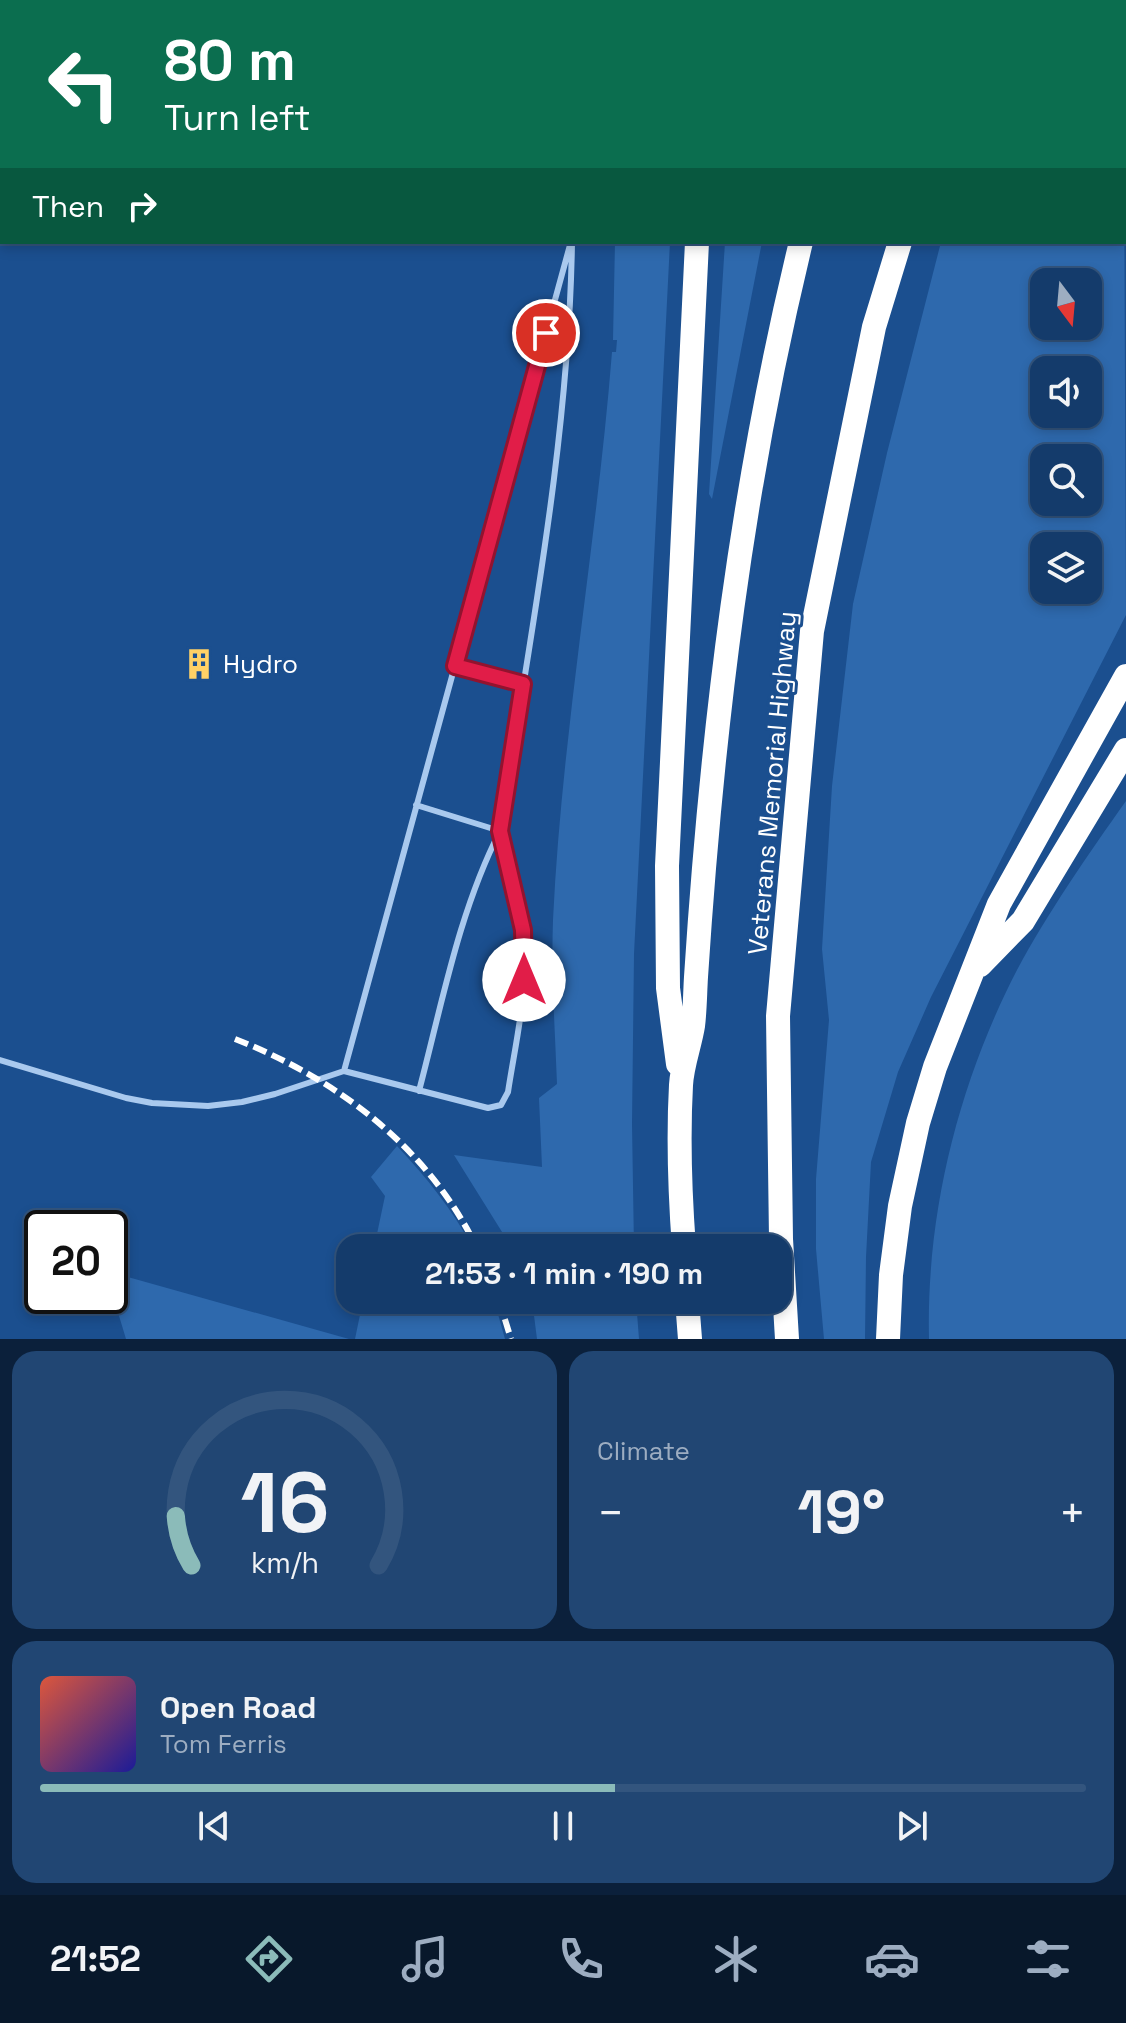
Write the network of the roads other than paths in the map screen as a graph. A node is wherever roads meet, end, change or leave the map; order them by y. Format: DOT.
graph roads {
  1 [pos="570,244"];
  2 [pos="571,244"];
  3 [pos="697,244"];
  4 [pos="801,244"];
  5 [pos="899,244"];
  6 [pos="455,666"];
  7 [pos="1126,676"];
  8 [pos="523,684"];
  9 [pos="1126,750"];
  10 [pos="416,805"];
  11 [pos="500,831"];
  12 [pos="973,973"];
  13 [pos="0,1060"];
  14 [pos="344,1071"];
  15 [pos="681,1082"];
  16 [pos="419,1091"];
  17 [pos="683,1234"];
  18 [pos="688,1314"];
  19 [pos="690,1339"];
  20 [pos="787,1339"];
  21 [pos="888,1339"];
  1 -- 6 [label="lane"];
  2 -- 8 [label="lane"];
  3 -- 15 [label="highway"];
  4 -- 15 [label="highway"];
  5 -- 20 [label="highway, Veterans Memorial Highway"];
  6 -- 8 [label="lane"];
  6 -- 10 [label="lane"];
  7 -- 12 [label="highway"];
  8 -- 11 [label="lane"];
  9 -- 12 [label="highway"];
  10 -- 11 [label="lane"];
  10 -- 14 [label="lane"];
  11 -- 16 [label="lane"];
  11 -- 16 [label="lane"];
  12 -- 21 [label="highway"];
  13 -- 14 [label="lane"];
  14 -- 16 [label="lane"];
  15 -- 17 [label="highway"];
  18 -- 19 [label="highway"];
}
